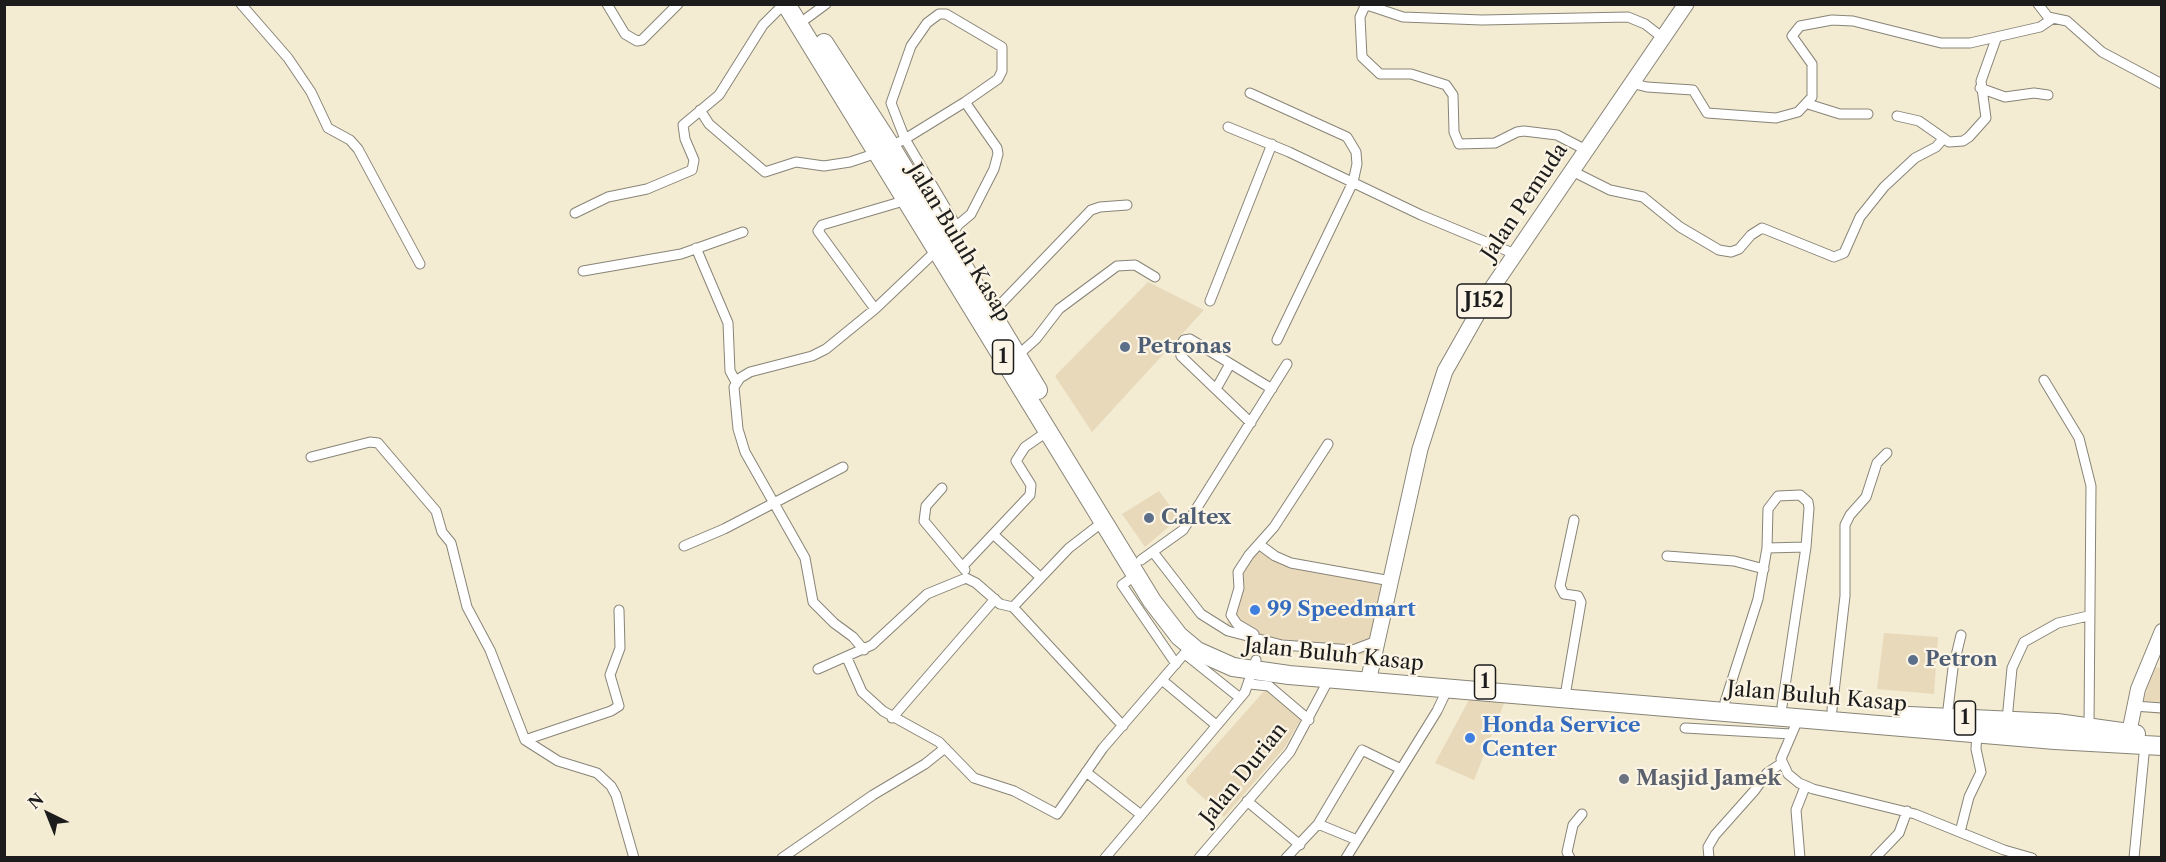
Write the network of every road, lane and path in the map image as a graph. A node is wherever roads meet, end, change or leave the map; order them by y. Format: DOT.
graph roads {
  1 [pos="242,4"];
  2 [pos="607,4"];
  3 [pos="678,4"];
  4 [pos="785,4"];
  5 [pos="826,4"];
  6 [pos="1686,4"];
  7 [pos="2038,4"];
  8 [pos="1364,5"];
  9 [pos="803,11"];
  10 [pos="2052,19"];
  11 [pos="1663,38"];
  12 [pos="1996,39"];
  13 [pos="1631,83"];
  14 [pos="2162,84"];
  15 [pos="1980,88"];
  16 [pos="1250,93"];
  17 [pos="2048,95"];
  18 [pos="965,102"];
  19 [pos="1808,104"];
  20 [pos="700,110"];
  21 [pos="1868,114"];
  22 [pos="1897,116"];
  23 [pos="1228,127"];
  24 [pos="1943,139"];
  25 [pos="886,144"];
  26 [pos="1272,144"];
  27 [pos="1586,150"];
  28 [pos="896,168"];
  29 [pos="1572,171"];
  30 [pos="1353,182"];
  31 [pos="907,200"];
  32 [pos="1127,205"];
  33 [pos="574,213"];
  34 [pos="743,232"];
  35 [pos="946,237"];
  36 [pos="696,248"];
  37 [pos="1515,254"];
  38 [pos="420,264"];
  39 [pos="583,271"];
  40 [pos="1155,276"];
  41 [pos="1210,302"];
  42 [pos="875,309"];
  43 [pos="992,314"];
  44 [pos="1277,340"];
  45 [pos="1017,356"];
  46 [pos="1230,364"];
  47 [pos="1287,364"];
  48 [pos="2044,380"];
  49 [pos="736,382"];
  50 [pos="1216,389"];
  51 [pos="1272,389"];
  52 [pos="1251,423"];
  53 [pos="1048,431"];
  54 [pos="1328,444"];
  55 [pos="1887,453"];
  56 [pos="311,457"];
  57 [pos="843,467"];
  58 [pos="942,488"];
  59 [pos="773,502"];
  60 [pos="1574,520"];
  61 [pos="1104,521"];
  62 [pos="993,534"];
  63 [pos="1260,545"];
  64 [pos="684,546"];
  65 [pos="1806,547"];
  66 [pos="1767,548"];
  67 [pos="1667,556"];
  68 [pos="1143,562"];
  69 [pos="963,566"];
  70 [pos="1764,569"];
  71 [pos="1040,577"];
  72 [pos="966,578"];
  73 [pos="1391,581"];
  74 [pos="995,600"];
  75 [pos="1013,607"];
  76 [pos="619,610"];
  77 [pos="2088,616"];
  78 [pos="2162,630"];
  79 [pos="1962,635"];
  80 [pos="1262,639"];
  81 [pos="1377,641"];
  82 [pos="864,650"];
  83 [pos="1188,650"];
  84 [pos="847,658"];
  85 [pos="1176,664"];
  86 [pos="818,669"];
  87 [pos="1253,672"];
  88 [pos="1369,676"];
  89 [pos="1329,679"];
  90 [pos="1162,680"];
  91 [pos="1447,690"];
  92 [pos="1566,690"];
  93 [pos="1240,698"];
  94 [pos="1725,702"];
  95 [pos="1782,706"];
  96 [pos="2134,706"];
  97 [pos="2162,708"];
  98 [pos="1832,710"];
  99 [pos="1799,717"];
  100 [pos="1947,717"];
  101 [pos="892,718"];
  102 [pos="1308,720"];
  103 [pos="2007,720"];
  104 [pos="1216,725"];
  105 [pos="1123,726"];
  106 [pos="2089,726"];
  107 [pos="1685,728"];
  108 [pos="2056,732"];
  109 [pos="1977,733"];
  110 [pos="2129,733"];
  111 [pos="1791,734"];
  112 [pos="525,740"];
  113 [pos="2156,742"];
  114 [pos="945,748"];
  115 [pos="1782,764"];
  116 [pos="1401,769"];
  117 [pos="1086,772"];
  118 [pos="1805,786"];
  119 [pos="1247,801"];
  120 [pos="1907,812"];
  121 [pos="1140,814"];
  122 [pos="1582,814"];
  123 [pos="1318,824"];
  124 [pos="1959,831"];
  125 [pos="1357,840"];
  126 [pos="1300,845"];
  127 [pos="1292,856"];
  128 [pos="1569,857"];
  129 [pos="634,858"];
  130 [pos="782,858"];
  131 [pos="1105,858"];
  132 [pos="1199,858"];
  133 [pos="1346,858"];
  134 [pos="1709,858"];
  135 [pos="1800,858"];
  136 [pos="1875,858"];
  137 [pos="2032,858"];
  138 [pos="2134,858"];
  1 -- 38 [label="street"];
  2 -- 3 [label="street"];
  4 -- 20 [label="street"];
  4 -- 25 [label="highway, Jalan Buluh Kasap / 1"];
  5 -- 9 [label="street"];
  6 -- 11 [label="main road, Jalan Pemuda / J152"];
  7 -- 10 [label="street"];
  8 -- 11 [label="street"];
  8 -- 27 [label="street"];
  9 -- 25 [label="highway, Jalan Buluh Kasap / 1"];
  10 -- 12 [label="street"];
  10 -- 14 [label="street"];
  11 -- 13 [label="main road, Jalan Pemuda / J152"];
  12 -- 15 [label="street"];
  12 -- 19 [label="street"];
  13 -- 19 [label="street"];
  13 -- 27 [label="main road, Jalan Pemuda / J152"];
  15 -- 17 [label="street"];
  15 -- 24 [label="street"];
  16 -- 30 [label="street"];
  18 -- 25 [label="street"];
  18 -- 25 [label="street"];
  18 -- 35 [label="street"];
  19 -- 21 [label="street"];
  20 -- 25 [label="street"];
  20 -- 33 [label="street"];
  22 -- 24 [label="street"];
  23 -- 26 [label="street"];
  24 -- 29 [label="street"];
  25 -- 28 [label="highway, Jalan Buluh Kasap / 1"];
  25 -- 35 [label="street"];
  26 -- 30 [label="street"];
  26 -- 41 [label="street"];
  27 -- 29 [label="main road, Jalan Pemuda / J152"];
  28 -- 31 [label="highway, Jalan Buluh Kasap / 1"];
  28 -- 35 [label="highway, Jalan Buluh Kasap / 1"];
  29 -- 37 [label="main road, Jalan Pemuda / J152"];
  30 -- 37 [label="street"];
  30 -- 44 [label="street"];
  31 -- 35 [label="highway, Jalan Buluh Kasap / 1"];
  31 -- 42 [label="street"];
  32 -- 43 [label="street"];
  34 -- 36 [label="street"];
  35 -- 42 [label="street"];
  35 -- 43 [label="highway, Jalan Buluh Kasap / 1"];
  35 -- 53 [label="highway, Jalan Buluh Kasap / 1"];
  36 -- 39 [label="street"];
  36 -- 49 [label="street"];
  37 -- 73 [label="main road, Jalan Pemuda / J152"];
  40 -- 45 [label="street"];
  42 -- 49 [label="street"];
  43 -- 45 [label="highway, Jalan Buluh Kasap / 1"];
  45 -- 68 [label="highway, Jalan Buluh Kasap / 1"];
  46 -- 50 [label="street"];
  46 -- 50 [label="street"];
  46 -- 51 [label="street"];
  47 -- 51 [label="street"];
  48 -- 77 [label="street"];
  49 -- 59 [label="street"];
  50 -- 52 [label="street"];
  51 -- 52 [label="street"];
  52 -- 68 [label="street"];
  53 -- 61 [label="highway, Jalan Buluh Kasap / 1"];
  53 -- 62 [label="street"];
  54 -- 63 [label="street"];
  55 -- 98 [label="street"];
  56 -- 112 [label="street"];
  57 -- 59 [label="street"];
  58 -- 69 [label="street"];
  59 -- 64 [label="street"];
  59 -- 82 [label="street"];
  60 -- 92 [label="street"];
  61 -- 68 [label="highway, Jalan Buluh Kasap / 1"];
  61 -- 71 [label="street"];
  62 -- 69 [label="street"];
  62 -- 71 [label="street"];
  63 -- 73 [label="street"];
  63 -- 80 [label="street"];
  65 -- 66 [label="street"];
  65 -- 66 [label="street"];
  65 -- 95 [label="street"];
  66 -- 70 [label="street"];
  67 -- 70 [label="street"];
  68 -- 80 [label="street"];
  68 -- 83 [label="highway, Jalan Buluh Kasap / 1"];
  68 -- 85 [label="street"];
  68 -- 87 [label="highway, Jalan Buluh Kasap / 1"];
  69 -- 72 [label="street"];
  70 -- 94 [label="street"];
  71 -- 75 [label="street"];
  72 -- 74 [label="street"];
  72 -- 82 [label="street"];
  73 -- 81 [label="main road, Jalan Pemuda / J152"];
  74 -- 75 [label="street"];
  74 -- 101 [label="street"];
  75 -- 105 [label="street"];
  76 -- 112 [label="street"];
  77 -- 103 [label="street"];
  77 -- 106 [label="street"];
  78 -- 96 [label="main road"];
  79 -- 100 [label="street"];
  80 -- 81 [label="street"];
  81 -- 88 [label="main road, Jalan Pemuda / J152"];
  82 -- 84 [label="street"];
  83 -- 85 [label="street"];
  83 -- 87 [label="highway, Jalan Buluh Kasap / 1"];
  83 -- 93 [label="street"];
  84 -- 86 [label="street"];
  84 -- 101 [label="street"];
  85 -- 90 [label="street"];
  87 -- 88 [label="highway, Jalan Buluh Kasap / 1"];
  87 -- 89 [label="highway, Jalan Buluh Kasap / 1"];
  87 -- 93 [label="street"];
  87 -- 102 [label="street"];
  88 -- 89 [label="highway, Jalan Buluh Kasap / 1"];
  88 -- 91 [label="highway, Jalan Buluh Kasap / 1"];
  88 -- 92 [label="highway, Jalan Buluh Kasap / 1"];
  89 -- 102 [label="street, Jalan Durian"];
  90 -- 104 [label="street"];
  90 -- 105 [label="street"];
  91 -- 99 [label="highway, Jalan Buluh Kasap / 1"];
  91 -- 116 [label="street"];
  92 -- 94 [label="highway, Jalan Buluh Kasap / 1"];
  93 -- 104 [label="street"];
  94 -- 95 [label="highway, Jalan Buluh Kasap / 1"];
  95 -- 98 [label="highway, Jalan Buluh Kasap / 1"];
  96 -- 97 [label="street"];
  96 -- 110 [label="main road"];
  98 -- 100 [label="highway, Jalan Buluh Kasap / 1"];
  99 -- 109 [label="highway, Jalan Buluh Kasap / 1"];
  99 -- 111 [label="street"];
  100 -- 103 [label="highway, Jalan Buluh Kasap / 1"];
  101 -- 114 [label="street"];
  102 -- 119 [label="street, Jalan Durian"];
  103 -- 108 [label="highway, Jalan Buluh Kasap / 1"];
  104 -- 121 [label="street"];
  105 -- 117 [label="street"];
  106 -- 108 [label="highway, Jalan Buluh Kasap / 1"];
  106 -- 110 [label="highway, Jalan Buluh Kasap / 1"];
  107 -- 111 [label="street"];
  108 -- 109 [label="highway, Jalan Buluh Kasap / 1"];
  108 -- 113 [label="highway, Jalan Buluh Kasap / 1"];
  109 -- 124 [label="street"];
  110 -- 113 [label="highway, Jalan Buluh Kasap / 1"];
  111 -- 115 [label="street"];
  112 -- 129 [label="street"];
  113 -- 138 [label="street"];
  114 -- 117 [label="street"];
  114 -- 130 [label="street"];
  115 -- 118 [label="street"];
  115 -- 134 [label="street"];
  116 -- 123 [label="street"];
  116 -- 125 [label="street"];
  117 -- 121 [label="street"];
  118 -- 120 [label="street"];
  118 -- 135 [label="street"];
  119 -- 126 [label="street"];
  119 -- 132 [label="street, Jalan Durian"];
  120 -- 124 [label="street"];
  120 -- 136 [label="street"];
  121 -- 131 [label="street"];
  122 -- 128 [label="street"];
  123 -- 125 [label="street"];
  123 -- 126 [label="street"];
  124 -- 137 [label="street"];
  125 -- 133 [label="street"];
  126 -- 127 [label="street"];
}
